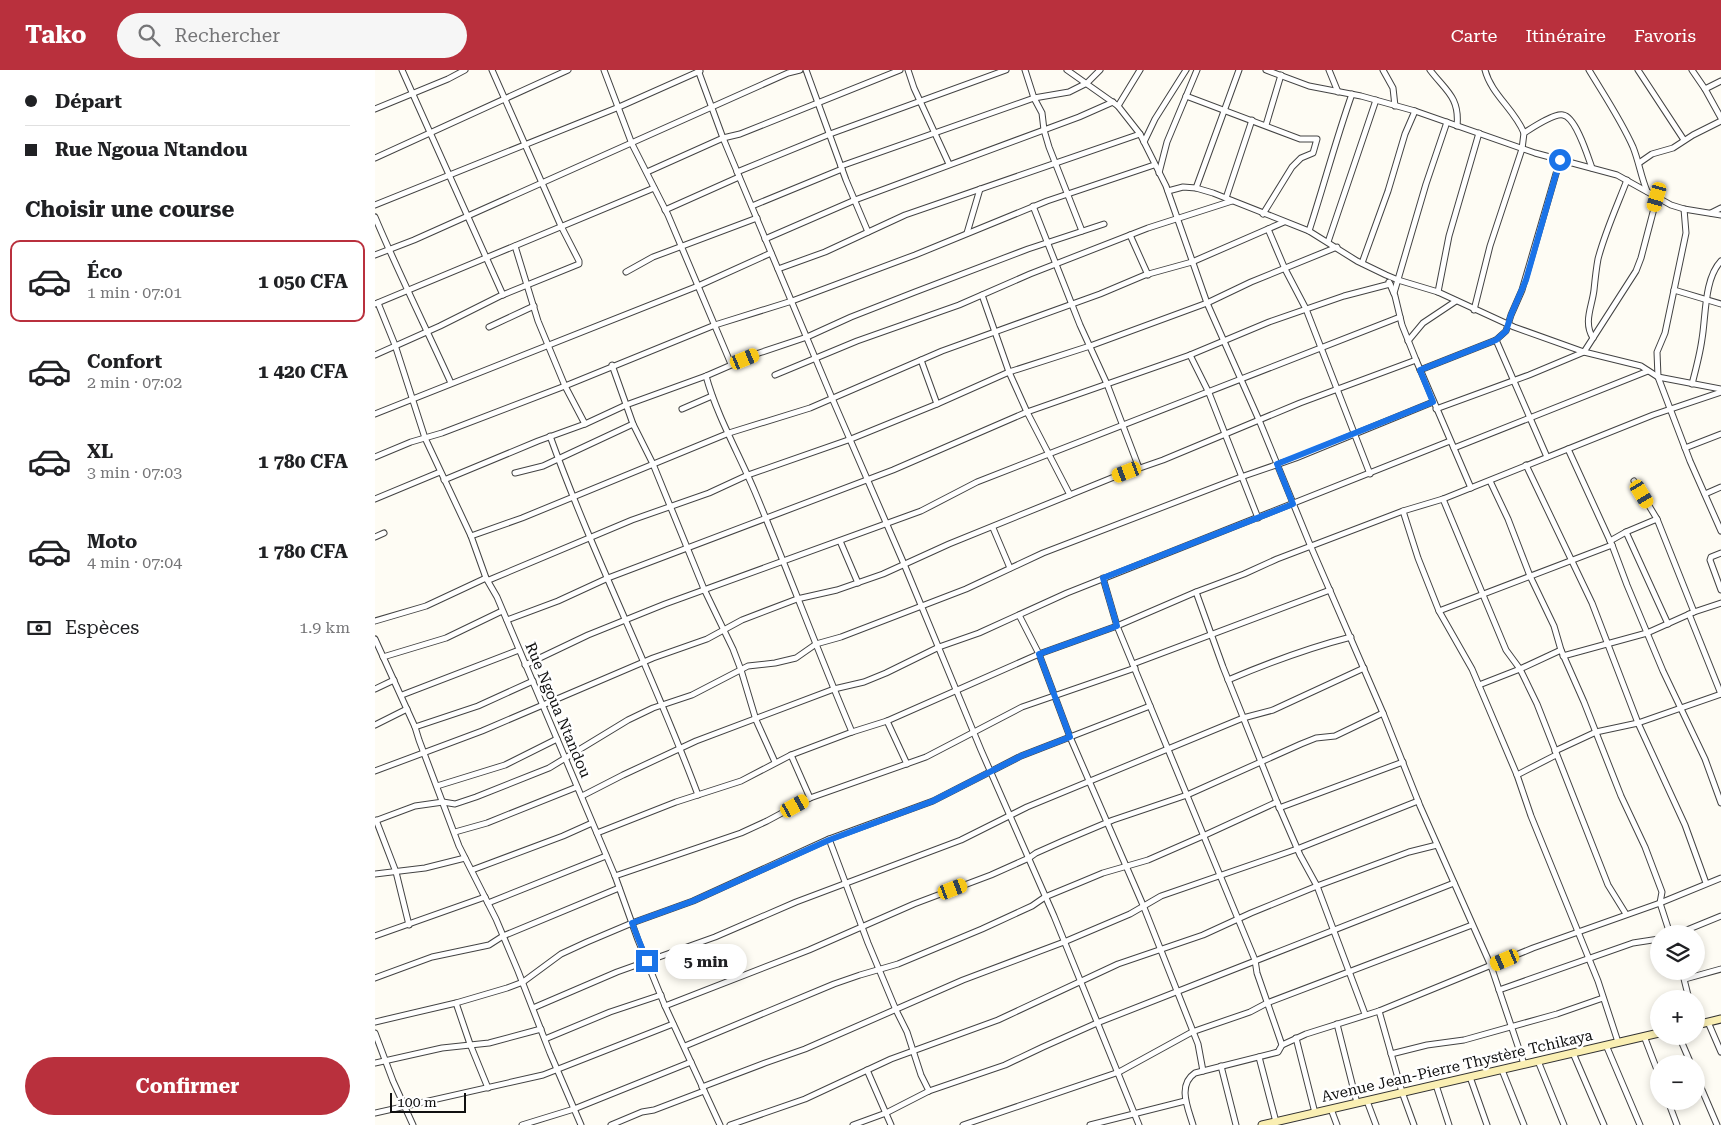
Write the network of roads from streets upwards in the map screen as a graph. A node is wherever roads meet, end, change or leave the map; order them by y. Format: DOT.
graph roads {
  1 [pos="402,70"];
  2 [pos="465,70"];
  3 [pos="492,70"];
  4 [pos="568,70"];
  5 [pos="604,70"];
  6 [pos="699,70"];
  7 [pos="800,70"];
  8 [pos="806,70"];
  9 [pos="899,70"];
  10 [pos="908,70"];
  11 [pos="1006,70"];
  12 [pos="1025,70"];
  13 [pos="1067,70"];
  14 [pos="1100,70"];
  15 [pos="1140,70"];
  16 [pos="1186,70"];
  17 [pos="1197,70"];
  18 [pos="1239,70"];
  19 [pos="1267,70"];
  20 [pos="1329,70"];
  21 [pos="1383,70"];
  22 [pos="1430,70"];
  23 [pos="1485,70"];
  24 [pos="1589,70"];
  25 [pos="1638,70"];
  26 [pos="1692,70"];
  27 [pos="787,72"];
  28 [pos="1281,75"];
  29 [pos="1721,81"];
  30 [pos="1087,83"];
  31 [pos="1705,89"];
  32 [pos="1338,92"];
  33 [pos="412,93"];
  34 [pos="1352,94"];
  35 [pos="1186,96"];
  36 [pos="1034,98"];
  37 [pos="504,99"];
  38 [pos="920,100"];
  39 [pos="1376,100"];
  40 [pos="1113,102"];
  41 [pos="818,103"];
  42 [pos="1118,106"];
  43 [pos="1395,106"];
  44 [pos="619,107"];
  45 [pos="375,108"];
  46 [pos="711,108"];
  47 [pos="1225,110"];
  48 [pos="1415,112"];
  49 [pos="1721,119"];
  50 [pos="1251,120"];
  51 [pos="1447,122"];
  52 [pos="1266,125"];
  53 [pos="1457,126"];
  54 [pos="1044,130"];
  55 [pos="934,132"];
  56 [pos="1524,132"];
  57 [pos="431,133"];
  58 [pos="1479,133"];
  59 [pos="830,134"];
  60 [pos="1140,134"];
  61 [pos="723,138"];
  62 [pos="1684,140"];
  63 [pos="1144,142"];
  64 [pos="525,144"];
  65 [pos="632,144"];
  66 [pos="1523,149"];
  67 [pos="375,158"];
  68 [pos="1560,160"];
  69 [pos="1056,163"];
  70 [pos="1639,163"];
  71 [pos="949,164"];
  72 [pos="1154,165"];
  73 [pos="842,167"];
  74 [pos="1592,168"];
  75 [pos="647,172"];
  76 [pos="1159,174"];
  77 [pos="450,175"];
  78 [pos="738,175"];
  79 [pos="1627,180"];
  80 [pos="541,183"];
  81 [pos="654,188"];
  82 [pos="1196,188"];
  83 [pos="980,189"];
  84 [pos="1168,191"];
  85 [pos="1647,192"];
  86 [pos="1068,194"];
  87 [pos="1657,197"];
  88 [pos="1226,198"];
  89 [pos="855,200"];
  90 [pos="1233,201"];
  91 [pos="375,205"];
  92 [pos="751,206"];
  93 [pos="1033,206"];
  94 [pos="1721,208"];
  95 [pos="1684,209"];
  96 [pos="665,210"];
  97 [pos="1710,213"];
  98 [pos="1263,214"];
  99 [pos="1721,215"];
  100 [pos="467,216"];
  101 [pos="375,218"];
  102 [pos="757,218"];
  103 [pos="1177,218"];
  104 [pos="1284,222"];
  105 [pos="1104,224"];
  106 [pos="561,226"];
  107 [pos="1268,229"];
  108 [pos="1081,231"];
  109 [pos="1309,231"];
  110 [pos="868,232"];
  111 [pos="967,233"];
  112 [pos="1130,235"];
  113 [pos="765,239"];
  114 [pos="1328,242"];
  115 [pos="1047,243"];
  116 [pos="515,246"];
  117 [pos="681,248"];
  118 [pos="1337,248"];
  119 [pos="389,250"];
  120 [pos="771,253"];
  121 [pos="375,255"];
  122 [pos="486,259"];
  123 [pos="1192,262"];
  124 [pos="1721,262"];
  125 [pos="1362,263"];
  126 [pos="1055,264"];
  127 [pos="778,269"];
  128 [pos="1285,269"];
  129 [pos="626,272"];
  130 [pos="1148,275"];
  131 [pos="1386,275"];
  132 [pos="1398,280"];
  133 [pos="1390,284"];
  134 [pos="528,285"];
  135 [pos="698,286"];
  136 [pos="409,290"];
  137 [pos="1674,290"];
  138 [pos="1438,292"];
  139 [pos="1394,293"];
  140 [pos="503,295"];
  141 [pos="982,295"];
  142 [pos="792,301"];
  143 [pos="1706,301"];
  144 [pos="1456,302"];
  145 [pos="1207,303"];
  146 [pos="377,304"];
  147 [pos="1072,304"];
  148 [pos="1721,304"];
  149 [pos="534,306"];
  150 [pos="1306,309"];
  151 [pos="1474,310"];
  152 [pos="1400,317"];
  153 [pos="715,325"];
  154 [pos="1509,325"];
  155 [pos="489,327"];
  156 [pos="428,331"];
  157 [pos="995,331"];
  158 [pos="807,337"];
  159 [pos="1593,338"];
  160 [pos="1496,340"];
  161 [pos="1408,341"];
  162 [pos="1224,342"];
  163 [pos="549,344"];
  164 [pos="395,345"];
  165 [pos="1090,346"];
  166 [pos="1321,346"];
  167 [pos="1584,352"];
  168 [pos="375,355"];
  169 [pos="1190,355"];
  170 [pos="816,358"];
  171 [pos="921,360"];
  172 [pos="1416,360"];
  173 [pos="731,364"];
  174 [pos="612,365"];
  175 [pos="1420,370"];
  176 [pos="1648,371"];
  177 [pos="1009,372"];
  178 [pos="775,375"];
  179 [pos="706,376"];
  180 [pos="1658,376"];
  181 [pos="1241,380"];
  182 [pos="1514,380"];
  183 [pos="451,383"];
  184 [pos="1107,384"];
  185 [pos="1692,384"];
  186 [pos="565,386"];
  187 [pos="1338,389"];
  188 [pos="1721,390"];
  189 [pos="1209,393"];
  190 [pos="712,396"];
  191 [pos="413,398"];
  192 [pos="832,398"];
  193 [pos="1433,402"];
  194 [pos="937,404"];
  195 [pos="626,405"];
  196 [pos="682,409"];
  197 [pos="1436,409"];
  198 [pos="1671,409"];
  199 [pos="1027,412"];
  200 [pos="375,414"];
  201 [pos="1530,418"];
  202 [pos="1259,420"];
  203 [pos="585,424"];
  204 [pos="633,424"];
  205 [pos="1123,424"];
  206 [pos="729,433"];
  207 [pos="1225,433"];
  208 [pos="1354,434"];
  209 [pos="1721,434"];
  210 [pos="550,436"];
  211 [pos="425,438"];
  212 [pos="851,439"];
  213 [pos="1450,441"];
  214 [pos="1454,448"];
  215 [pos="1685,448"];
  216 [pos="1568,449"];
  217 [pos="1049,454"];
  218 [pos="375,457"];
  219 [pos="1547,457"];
  220 [pos="559,458"];
  221 [pos="653,464"];
  222 [pos="1277,464"];
  223 [pos="1526,465"];
  224 [pos="1139,468"];
  225 [pos="439,472"];
  226 [pos="515,473"];
  227 [pos="1370,474"];
  228 [pos="748,475"];
  229 [pos="1241,477"];
  230 [pos="444,480"];
  231 [pos="868,480"];
  232 [pos="1490,481"];
  233 [pos="1634,481"];
  234 [pos="1721,486"];
  235 [pos="1471,488"];
  236 [pos="1705,494"];
  237 [pos="1070,495"];
  238 [pos="573,496"];
  239 [pos="375,499"];
  240 [pos="1443,499"];
  241 [pos="1293,504"];
  242 [pos="670,507"];
  243 [pos="1403,511"];
  244 [pos="1259,518"];
  245 [pos="766,519"];
  246 [pos="1657,519"];
  247 [pos="886,522"];
  248 [pos="993,528"];
  249 [pos="1721,531"];
  250 [pos="1626,532"];
  251 [pos="384,533"];
  252 [pos="471,536"];
  253 [pos="375,537"];
  254 [pos="591,538"];
  255 [pos="840,541"];
  256 [pos="1611,543"];
  257 [pos="1311,547"];
  258 [pos="688,549"];
  259 [pos="1721,553"];
  260 [pos="783,561"];
  261 [pos="1571,562"];
  262 [pos="904,564"];
  263 [pos="1010,568"];
  264 [pos="1530,576"];
  265 [pos="608,578"];
  266 [pos="1103,578"];
  267 [pos="488,579"];
  268 [pos="858,583"];
  269 [pos="704,589"];
  270 [pos="1330,590"];
  271 [pos="1721,590"];
  272 [pos="1196,592"];
  273 [pos="1483,594"];
  274 [pos="797,599"];
  275 [pos="1721,603"];
  276 [pos="921,607"];
  277 [pos="502,611"];
  278 [pos="1439,611"];
  279 [pos="1691,613"];
  280 [pos="1019,615"];
  281 [pos="507,620"];
  282 [pos="625,620"];
  283 [pos="375,621"];
  284 [pos="1668,624"];
  285 [pos="1117,626"];
  286 [pos="724,630"];
  287 [pos="1647,633"];
  288 [pos="1212,635"];
  289 [pos="1351,638"];
  290 [pos="375,639"];
  291 [pos="816,644"];
  292 [pos="1608,644"];
  293 [pos="939,647"];
  294 [pos="377,650"];
  295 [pos="519,650"];
  296 [pos="1561,650"];
  297 [pos="1039,654"];
  298 [pos="1563,656"];
  299 [pos="383,657"];
  300 [pos="643,662"];
  301 [pos="525,665"];
  302 [pos="1134,666"];
  303 [pos="1364,668"];
  304 [pos="1520,669"];
  305 [pos="741,670"];
  306 [pos="394,680"];
  307 [pos="1228,680"];
  308 [pos="533,681"];
  309 [pos="1479,685"];
  310 [pos="375,688"];
  311 [pos="834,689"];
  312 [pos="956,691"];
  313 [pos="1721,694"];
  314 [pos="402,695"];
  315 [pos="1055,695"];
  316 [pos="543,704"];
  317 [pos="663,706"];
  318 [pos="1150,706"];
  319 [pos="407,709"];
  320 [pos="1680,709"];
  321 [pos="1383,713"];
  322 [pos="1243,718"];
  323 [pos="756,720"];
  324 [pos="887,721"];
  325 [pos="1638,723"];
  326 [pos="375,725"];
  327 [pos="415,727"];
  328 [pos="974,731"];
  329 [pos="852,732"];
  330 [pos="1596,732"];
  331 [pos="1070,737"];
  332 [pos="557,739"];
  333 [pos="680,747"];
  334 [pos="1169,749"];
  335 [pos="425,753"];
  336 [pos="1556,753"];
  337 [pos="791,755"];
  338 [pos="566,757"];
  339 [pos="775,762"];
  340 [pos="1261,762"];
  341 [pos="1403,762"];
  342 [pos="907,764"];
  343 [pos="375,771"];
  344 [pos="991,772"];
  345 [pos="1517,775"];
  346 [pos="1088,781"];
  347 [pos="437,786"];
  348 [pos="577,787"];
  349 [pos="698,795"];
  350 [pos="1187,795"];
  351 [pos="581,796"];
  352 [pos="810,798"];
  353 [pos="1418,801"];
  354 [pos="443,802"];
  355 [pos="1277,802"];
  356 [pos="1721,803"];
  357 [pos="1279,808"];
  358 [pos="1010,815"];
  359 [pos="376,821"];
  360 [pos="1108,822"];
  361 [pos="592,823"];
  362 [pos="455,832"];
  363 [pos="597,833"];
  364 [pos="1203,836"];
  365 [pos="829,840"];
  366 [pos="1437,845"];
  367 [pos="1297,849"];
  368 [pos="606,856"];
  369 [pos="465,858"];
  370 [pos="1029,858"];
  371 [pos="1125,867"];
  372 [pos="472,870"];
  373 [pos="396,872"];
  374 [pos="375,874"];
  375 [pos="1220,875"];
  376 [pos="615,876"];
  377 [pos="1721,878"];
  378 [pos="1454,883"];
  379 [pos="1706,883"];
  380 [pos="847,884"];
  381 [pos="1317,886"];
  382 [pos="619,888"];
  383 [pos="1045,897"];
  384 [pos="486,900"];
  385 [pos="1660,903"];
  386 [pos="1143,905"];
  387 [pos="1626,914"];
  388 [pos="1721,916"];
  389 [pos="1238,919"];
  390 [pos="632,923"];
  391 [pos="1472,924"];
  392 [pos="409,925"];
  393 [pos="1667,925"];
  394 [pos="1699,925"];
  395 [pos="863,926"];
  396 [pos="1333,931"];
  397 [pos="1578,932"];
  398 [pos="375,936"];
  399 [pos="503,936"];
  400 [pos="1650,940"];
  401 [pos="1064,942"];
  402 [pos="1159,949"];
  403 [pos="1588,958"];
  404 [pos="1255,960"];
  405 [pos="647,961"];
  406 [pos="1491,966"];
  407 [pos="1721,969"];
  408 [pos="879,970"];
  409 [pos="1350,971"];
  410 [pos="1705,973"];
  411 [pos="375,978"];
  412 [pos="523,982"];
  413 [pos="1081,982"];
  414 [pos="1499,990"];
  415 [pos="1176,991"];
  416 [pos="661,995"];
  417 [pos="1603,998"];
  418 [pos="456,1003"];
  419 [pos="1267,1003"];
  420 [pos="665,1006"];
  421 [pos="533,1008"];
  422 [pos="896,1010"];
  423 [pos="1379,1011"];
  424 [pos="1365,1014"];
  425 [pos="1721,1019"];
  426 [pos="375,1022"];
  427 [pos="1708,1022"];
  428 [pos="1097,1023"];
  429 [pos="1705,1023"];
  430 [pos="673,1024"];
  431 [pos="1337,1024"];
  432 [pos="1511,1026"];
  433 [pos="541,1029"];
  434 [pos="1192,1032"];
  435 [pos="375,1033"];
  436 [pos="1650,1035"];
  437 [pos="1645,1036"];
  438 [pos="1296,1038"];
  439 [pos="545,1039"];
  440 [pos="1618,1042"];
  441 [pos="470,1044"];
  442 [pos="1282,1044"];
  443 [pos="1606,1045"];
  444 [pos="685,1046"];
  445 [pos="913,1050"];
  446 [pos="1721,1052"];
  447 [pos="1573,1053"];
  448 [pos="1391,1054"];
  449 [pos="1652,1055"];
  450 [pos="1259,1057"];
  451 [pos="385,1060"];
  452 [pos="1538,1061"];
  453 [pos="691,1062"];
  454 [pos="375,1063"];
  455 [pos="1524,1064"];
  456 [pos="1221,1066"];
  457 [pos="558,1070"];
  458 [pos="867,1070"];
  459 [pos="1502,1070"];
  460 [pos="1203,1071"];
  461 [pos="1119,1072"];
  462 [pos="1470,1077"];
  463 [pos="1435,1084"];
  464 [pos="488,1088"];
  465 [pos="703,1089"];
  466 [pos="929,1091"];
  467 [pos="1402,1092"];
  468 [pos="1705,1097"];
  469 [pos="1367,1100"];
  470 [pos="1185,1101"];
  471 [pos="1357,1103"];
  472 [pos="404,1106"];
  473 [pos="574,1109"];
  474 [pos="1331,1109"];
  475 [pos="1671,1110"];
  476 [pos="375,1113"];
  477 [pos="886,1113"];
  478 [pos="1135,1113"];
  479 [pos="1315,1113"];
  480 [pos="1276,1122"];
  481 [pos="1295,1122"];
  482 [pos="413,1125"];
  483 [pos="522,1125"];
  484 [pos="581,1125"];
  485 [pos="611,1125"];
  486 [pos="720,1125"];
  487 [pos="730,1125"];
  488 [pos="853,1125"];
  489 [pos="891,1125"];
  490 [pos="963,1125"];
  491 [pos="1090,1125"];
  492 [pos="1139,1125"];
  493 [pos="1193,1125"];
  494 [pos="1236,1125"];
  495 [pos="1262,1125"];
  496 [pos="1337,1125"];
  497 [pos="1376,1125"];
  498 [pos="1414,1125"];
  499 [pos="1449,1125"];
  500 [pos="1487,1125"];
  501 [pos="1524,1125"];
  502 [pos="1564,1125"];
  503 [pos="1604,1125"];
  504 [pos="1640,1125"];
  505 [pos="1677,1125"];
  506 [pos="1717,1125"];
  1 -- 33 [label="street"];
  2 -- 33 [label="street"];
  3 -- 37 [label="street"];
  4 -- 37 [label="street"];
  5 -- 44 [label="street"];
  6 -- 44 [label="street"];
  6 -- 46 [label="street"];
  7 -- 27 [label="street"];
  8 -- 41 [label="street"];
  9 -- 41 [label="street"];
  10 -- 38 [label="street"];
  11 -- 38 [label="street"];
  12 -- 36 [label="street"];
  13 -- 30 [label="street"];
  14 -- 30 [label="street"];
  15 -- 42 [label="street"];
  16 -- 63 [label="street"];
  17 -- 35 [label="street"];
  18 -- 47 [label="street"];
  19 -- 28 [label="street"];
  20 -- 32 [label="street"];
  21 -- 43 [label="street"];
  22 -- 53 [label="street"];
  23 -- 56 [label="street"];
  24 -- 70 [label="street"];
  25 -- 62 [label="street"];
  26 -- 31 [label="street"];
  27 -- 46 [label="street"];
  28 -- 32 [label="street"];
  28 -- 52 [label="street"];
  29 -- 31 [label="street"];
  30 -- 36 [label="street"];
  30 -- 40 [label="street"];
  31 -- 49 [label="street"];
  32 -- 34 [label="street"];
  33 -- 45 [label="street"];
  33 -- 57 [label="street"];
  34 -- 39 [label="street"];
  34 -- 109 [label="street"];
  35 -- 47 [label="street"];
  35 -- 76 [label="street"];
  36 -- 54 [label="street"];
  36 -- 55 [label="street"];
  37 -- 57 [label="street"];
  37 -- 64 [label="street"];
  38 -- 55 [label="street"];
  38 -- 59 [label="street"];
  39 -- 43 [label="street"];
  39 -- 114 [label="street"];
  40 -- 42 [label="street"];
  40 -- 54 [label="street"];
  41 -- 59 [label="street"];
  41 -- 61 [label="street"];
  42 -- 60 [label="street"];
  43 -- 48 [label="street"];
  44 -- 64 [label="street"];
  44 -- 65 [label="street"];
  46 -- 61 [label="street"];
  46 -- 65 [label="street"];
  47 -- 50 [label="street"];
  47 -- 82 [label="street"];
  48 -- 51 [label="street"];
  48 -- 125 [label="street"];
  49 -- 62 [label="street"];
  50 -- 52 [label="street"];
  50 -- 88 [label="street"];
  51 -- 53 [label="street"];
  51 -- 132 [label="street"];
  52 -- 98 [label="street"];
  53 -- 58 [label="street"];
  54 -- 69 [label="street"];
  54 -- 71 [label="street"];
  55 -- 71 [label="street"];
  55 -- 73 [label="street"];
  56 -- 66 [label="street"];
  56 -- 74 [label="street"];
  57 -- 67 [label="street"];
  57 -- 77 [label="street"];
  58 -- 66 [label="street"];
  58 -- 138 [label="street"];
  59 -- 73 [label="street"];
  59 -- 78 [label="street"];
  60 -- 63 [label="street"];
  60 -- 69 [label="street"];
  61 -- 75 [label="street"];
  61 -- 78 [label="street"];
  62 -- 70 [label="street"];
  63 -- 72 [label="street"];
  64 -- 77 [label="street"];
  64 -- 80 [label="street"];
  65 -- 75 [label="street"];
  65 -- 80 [label="street"];
  66 -- 68 [label="street"];
  66 -- 151 [label="street"];
  68 -- 74 [label="street"];
  68 -- 154 [label="street"];
  69 -- 83 [label="street"];
  69 -- 86 [label="street"];
  70 -- 85 [label="street"];
  71 -- 89 [label="street"];
  72 -- 76 [label="street"];
  72 -- 86 [label="street"];
  73 -- 89 [label="street"];
  73 -- 92 [label="street"];
  74 -- 79 [label="street"];
  75 -- 81 [label="street"];
  76 -- 84 [label="street"];
  77 -- 91 [label="street"];
  77 -- 100 [label="street"];
  78 -- 92 [label="street"];
  78 -- 96 [label="street"];
  79 -- 85 [label="street"];
  79 -- 159 [label="street"];
  80 -- 100 [label="street"];
  80 -- 106 [label="street"];
  81 -- 96 [label="street"];
  81 -- 106 [label="street"];
  82 -- 84 [label="street"];
  82 -- 88 [label="street"];
  83 -- 110 [label="street"];
  83 -- 111 [label="street"];
  84 -- 103 [label="street"];
  85 -- 87 [label="street"];
  86 -- 93 [label="street"];
  86 -- 108 [label="street"];
  87 -- 95 [label="street"];
  87 -- 159 [label="street"];
  88 -- 90 [label="street"];
  89 -- 110 [label="street"];
  89 -- 113 [label="street"];
  90 -- 98 [label="street"];
  90 -- 103 [label="street"];
  92 -- 102 [label="street"];
  93 -- 111 [label="street"];
  93 -- 115 [label="street"];
  94 -- 97 [label="street"];
  95 -- 97 [label="street"];
  95 -- 137 [label="street"];
  96 -- 117 [label="street"];
  97 -- 99 [label="street"];
  98 -- 104 [label="street"];
  100 -- 119 [label="street"];
  100 -- 122 [label="street"];
  101 -- 119 [label="street"];
  102 -- 113 [label="street"];
  102 -- 117 [label="street"];
  103 -- 112 [label="street"];
  103 -- 123 [label="street"];
  104 -- 107 [label="street"];
  104 -- 109 [label="street"];
  105 -- 108 [label="street"];
  106 -- 116 [label="street"];
  106 -- 134 [label="street"];
  107 -- 123 [label="street"];
  107 -- 128 [label="street"];
  108 -- 115 [label="street"];
  109 -- 114 [label="street"];
  110 -- 127 [label="street"];
  111 -- 142 [label="street"];
  112 -- 126 [label="street"];
  112 -- 130 [label="street"];
  113 -- 120 [label="street"];
  114 -- 118 [label="street"];
  115 -- 126 [label="street"];
  115 -- 158 [label="street"];
  116 -- 122 [label="street"];
  116 -- 134 [label="street"];
  117 -- 129 [label="street"];
  117 -- 135 [label="street"];
  118 -- 125 [label="street"];
  118 -- 128 [label="street"];
  119 -- 121 [label="street"];
  119 -- 136 [label="street"];
  120 -- 127 [label="street"];
  120 -- 135 [label="street"];
  122 -- 136 [label="street"];
  122 -- 140 [label="street"];
  123 -- 130 [label="street"];
  123 -- 145 [label="street"];
  124 -- 143 [label="street"];
  125 -- 131 [label="street"];
  126 -- 141 [label="street"];
  126 -- 147 [label="street"];
  127 -- 142 [label="street"];
  128 -- 145 [label="street"];
  128 -- 150 [label="street"];
  130 -- 147 [label="street"];
  131 -- 132 [label="street"];
  131 -- 133 [label="street"];
  132 -- 138 [label="street"];
  132 -- 139 [label="street"];
  133 -- 139 [label="street"];
  133 -- 150 [label="street"];
  134 -- 140 [label="street"];
  134 -- 149 [label="street"];
  135 -- 153 [label="street"];
  135 -- 163 [label="street"];
  136 -- 146 [label="street"];
  136 -- 156 [label="street"];
  137 -- 143 [label="street"];
  137 -- 180 [label="street"];
  138 -- 144 [label="street"];
  139 -- 152 [label="street"];
  140 -- 156 [label="street"];
  141 -- 157 [label="street"];
  141 -- 170 [label="street"];
  142 -- 153 [label="street"];
  142 -- 158 [label="street"];
  143 -- 148 [label="street"];
  143 -- 185 [label="street"];
  144 -- 151 [label="street"];
  144 -- 161 [label="street"];
  145 -- 162 [label="street"];
  145 -- 165 [label="street"];
  146 -- 164 [label="street, Rue Ngoua Ntandou"];
  147 -- 157 [label="street"];
  147 -- 165 [label="street"];
  149 -- 155 [label="street"];
  149 -- 163 [label="street"];
  150 -- 162 [label="street"];
  150 -- 166 [label="street"];
  151 -- 154 [label="street"];
  152 -- 161 [label="street"];
  152 -- 166 [label="street"];
  153 -- 173 [label="street"];
  153 -- 174 [label="street"];
  154 -- 160 [label="street"];
  154 -- 167 [label="street"];
  156 -- 164 [label="street"];
  156 -- 183 [label="street"];
  157 -- 171 [label="street"];
  157 -- 177 [label="street"];
  158 -- 170 [label="street"];
  158 -- 173 [label="street"];
  159 -- 167 [label="street"];
  160 -- 175 [label="street"];
  160 -- 182 [label="street"];
  161 -- 172 [label="street"];
  162 -- 169 [label="street"];
  162 -- 181 [label="street"];
  163 -- 183 [label="street"];
  163 -- 186 [label="street"];
  164 -- 168 [label="street"];
  164 -- 191 [label="street, Rue Ngoua Ntandou"];
  165 -- 177 [label="street"];
  165 -- 184 [label="street"];
  166 -- 181 [label="street"];
  166 -- 187 [label="street"];
  167 -- 176 [label="street"];
  167 -- 182 [label="street"];
  169 -- 184 [label="street"];
  169 -- 189 [label="street"];
  170 -- 178 [label="street"];
  170 -- 192 [label="street"];
  171 -- 192 [label="street"];
  171 -- 194 [label="street"];
  172 -- 175 [label="street"];
  172 -- 187 [label="street"];
  173 -- 179 [label="street"];
  174 -- 186 [label="street"];
  174 -- 195 [label="street"];
  175 -- 193 [label="street"];
  176 -- 180 [label="street"];
  176 -- 201 [label="street"];
  177 -- 194 [label="street"];
  177 -- 199 [label="street"];
  179 -- 190 [label="street"];
  179 -- 195 [label="street"];
  180 -- 185 [label="street"];
  180 -- 198 [label="street"];
  181 -- 189 [label="street"];
  181 -- 202 [label="street"];
  182 -- 197 [label="street"];
  182 -- 201 [label="street"];
  183 -- 191 [label="street"];
  184 -- 199 [label="street"];
  184 -- 205 [label="street"];
  185 -- 188 [label="street"];
  186 -- 203 [label="street"];
  186 -- 211 [label="street"];
  187 -- 202 [label="street"];
  187 -- 208 [label="street"];
  188 -- 198 [label="street"];
  189 -- 205 [label="street"];
  189 -- 207 [label="street"];
  190 -- 196 [label="street"];
  190 -- 206 [label="street"];
  191 -- 200 [label="street"];
  191 -- 211 [label="street, Rue Ngoua Ntandou"];
  192 -- 206 [label="street"];
  192 -- 212 [label="street"];
  193 -- 197 [label="street"];
  193 -- 208 [label="street"];
  194 -- 212 [label="street"];
  195 -- 203 [label="street"];
  195 -- 204 [label="street"];
  197 -- 213 [label="street"];
  198 -- 215 [label="street"];
  198 -- 216 [label="street"];
  199 -- 217 [label="street"];
  199 -- 231 [label="street"];
  201 -- 214 [label="street"];
  201 -- 219 [label="street"];
  202 -- 207 [label="street"];
  202 -- 222 [label="street"];
  203 -- 210 [label="street"];
  204 -- 220 [label="street"];
  204 -- 221 [label="street"];
  205 -- 217 [label="street"];
  205 -- 224 [label="street"];
  206 -- 221 [label="street"];
  206 -- 228 [label="street"];
  207 -- 224 [label="street"];
  207 -- 229 [label="street"];
  208 -- 222 [label="street"];
  208 -- 227 [label="street"];
  209 -- 215 [label="street"];
  210 -- 220 [label="street"];
  210 -- 230 [label="street"];
  211 -- 218 [label="street"];
  211 -- 225 [label="street, Rue Ngoua Ntandou"];
  212 -- 228 [label="street"];
  212 -- 231 [label="street"];
  213 -- 214 [label="street"];
  213 -- 227 [label="street"];
  214 -- 235 [label="street"];
  215 -- 236 [label="street"];
  216 -- 219 [label="street"];
  216 -- 256 [label="street"];
  217 -- 237 [label="street"];
  217 -- 247 [label="street"];
  219 -- 223 [label="street"];
  220 -- 226 [label="street"];
  220 -- 238 [label="street"];
  221 -- 238 [label="street"];
  221 -- 242 [label="street"];
  222 -- 229 [label="street"];
  222 -- 241 [label="street"];
  223 -- 232 [label="street"];
  223 -- 261 [label="street"];
  224 -- 237 [label="street"];
  225 -- 230 [label="street, Rue Ngoua Ntandou"];
  225 -- 239 [label="street"];
  227 -- 241 [label="street"];
  228 -- 242 [label="street"];
  228 -- 245 [label="street"];
  229 -- 244 [label="street"];
  229 -- 263 [label="street"];
  230 -- 252 [label="street, Rue Ngoua Ntandou"];
  231 -- 245 [label="street"];
  231 -- 247 [label="street"];
  232 -- 235 [label="street"];
  232 -- 264 [label="street"];
  233 -- 246 [label="street"];
  234 -- 236 [label="street"];
  235 -- 240 [label="street"];
  236 -- 249 [label="street"];
  237 -- 248 [label="street"];
  238 -- 252 [label="street"];
  238 -- 254 [label="street"];
  240 -- 243 [label="street"];
  240 -- 273 [label="street"];
  241 -- 244 [label="street"];
  241 -- 257 [label="street"];
  242 -- 254 [label="street"];
  242 -- 258 [label="street"];
  243 -- 257 [label="street"];
  243 -- 278 [label="street"];
  244 -- 266 [label="street"];
  245 -- 258 [label="street"];
  245 -- 260 [label="street"];
  246 -- 250 [label="street"];
  246 -- 279 [label="street"];
  247 -- 255 [label="street"];
  247 -- 262 [label="street"];
  248 -- 262 [label="street"];
  248 -- 263 [label="street"];
  250 -- 256 [label="street"];
  250 -- 284 [label="street"];
  251 -- 253 [label="street"];
  252 -- 267 [label="street, Rue Ngoua Ntandou"];
  254 -- 265 [label="street"];
  254 -- 267 [label="street"];
  255 -- 260 [label="street"];
  255 -- 268 [label="street"];
  256 -- 261 [label="street"];
  256 -- 287 [label="street"];
  257 -- 270 [label="street"];
  257 -- 272 [label="street"];
  258 -- 265 [label="street"];
  258 -- 269 [label="street"];
  259 -- 271 [label="street"];
  260 -- 269 [label="street"];
  260 -- 274 [label="street"];
  261 -- 264 [label="street"];
  261 -- 292 [label="street"];
  262 -- 268 [label="street"];
  262 -- 276 [label="street"];
  263 -- 276 [label="street"];
  264 -- 273 [label="street"];
  264 -- 296 [label="street"];
  265 -- 281 [label="street"];
  265 -- 282 [label="street"];
  266 -- 280 [label="street"];
  266 -- 285 [label="street"];
  267 -- 277 [label="street, Rue Ngoua Ntandou"];
  267 -- 283 [label="street"];
  268 -- 274 [label="street"];
  269 -- 282 [label="street"];
  269 -- 286 [label="street"];
  270 -- 288 [label="street"];
  270 -- 289 [label="street"];
  272 -- 285 [label="street"];
  272 -- 288 [label="street"];
  273 -- 278 [label="street"];
  273 -- 304 [label="street"];
  274 -- 286 [label="street"];
  274 -- 291 [label="street"];
  275 -- 279 [label="street"];
  276 -- 291 [label="street"];
  276 -- 293 [label="street"];
  277 -- 281 [label="street, Rue Ngoua Ntandou"];
  277 -- 299 [label="street"];
  278 -- 309 [label="street"];
  279 -- 284 [label="street"];
  279 -- 313 [label="street"];
  280 -- 293 [label="street"];
  280 -- 297 [label="street"];
  281 -- 295 [label="street, Rue Ngoua Ntandou"];
  282 -- 300 [label="street"];
  282 -- 301 [label="street"];
  284 -- 287 [label="street"];
  285 -- 297 [label="street"];
  285 -- 302 [label="street"];
  286 -- 300 [label="street"];
  286 -- 305 [label="street"];
  287 -- 292 [label="street"];
  287 -- 320 [label="street"];
  288 -- 302 [label="street"];
  288 -- 307 [label="street"];
  289 -- 303 [label="street"];
  289 -- 307 [label="street"];
  290 -- 294 [label="street"];
  291 -- 305 [label="street"];
  291 -- 311 [label="street"];
  292 -- 298 [label="street"];
  292 -- 325 [label="street"];
  293 -- 311 [label="street"];
  293 -- 312 [label="street"];
  294 -- 299 [label="street"];
  295 -- 301 [label="street, Rue Ngoua Ntandou"];
  295 -- 314 [label="street"];
  296 -- 298 [label="street"];
  296 -- 304 [label="street"];
  297 -- 312 [label="street"];
  297 -- 315 [label="street"];
  298 -- 330 [label="street"];
  299 -- 306 [label="street"];
  300 -- 316 [label="street"];
  300 -- 317 [label="street"];
  301 -- 308 [label="street, Rue Ngoua Ntandou"];
  302 -- 315 [label="street"];
  302 -- 318 [label="street"];
  303 -- 321 [label="street"];
  303 -- 322 [label="street"];
  304 -- 309 [label="street"];
  304 -- 336 [label="street"];
  305 -- 317 [label="street"];
  305 -- 323 [label="street"];
  306 -- 310 [label="street"];
  306 -- 314 [label="street"];
  307 -- 322 [label="street"];
  308 -- 316 [label="street, Rue Ngoua Ntandou"];
  308 -- 327 [label="street"];
  309 -- 345 [label="street"];
  311 -- 323 [label="street"];
  311 -- 329 [label="street"];
  312 -- 324 [label="street"];
  312 -- 328 [label="street"];
  313 -- 320 [label="street"];
  314 -- 319 [label="street"];
  315 -- 328 [label="street"];
  315 -- 331 [label="street"];
  316 -- 332 [label="street, Rue Ngoua Ntandou"];
  316 -- 335 [label="street"];
  317 -- 333 [label="street"];
  317 -- 338 [label="street"];
  318 -- 331 [label="street"];
  318 -- 334 [label="street"];
  319 -- 326 [label="street"];
  319 -- 327 [label="street"];
  320 -- 325 [label="street"];
  320 -- 356 [label="street"];
  321 -- 340 [label="street"];
  321 -- 341 [label="street"];
  322 -- 334 [label="street"];
  322 -- 340 [label="street"];
  323 -- 333 [label="street"];
  323 -- 339 [label="street"];
  324 -- 329 [label="street"];
  324 -- 342 [label="street"];
  325 -- 330 [label="street"];
  325 -- 379 [label="street"];
  327 -- 335 [label="street"];
  328 -- 342 [label="street"];
  328 -- 344 [label="street"];
  329 -- 337 [label="street"];
  330 -- 336 [label="street"];
  330 -- 385 [label="street"];
  331 -- 344 [label="street"];
  331 -- 346 [label="street"];
  332 -- 338 [label="street, Rue Ngoua Ntandou"];
  332 -- 347 [label="street"];
  333 -- 349 [label="street"];
  333 -- 351 [label="street"];
  334 -- 346 [label="street"];
  334 -- 350 [label="street"];
  335 -- 343 [label="street"];
  335 -- 347 [label="street"];
  336 -- 345 [label="street"];
  336 -- 387 [label="street"];
  337 -- 339 [label="street"];
  337 -- 352 [label="street"];
  338 -- 348 [label="street, Rue Ngoua Ntandou"];
  338 -- 354 [label="street"];
  339 -- 349 [label="street"];
  340 -- 350 [label="street"];
  340 -- 355 [label="street"];
  341 -- 353 [label="street"];
  341 -- 357 [label="street"];
  342 -- 352 [label="street"];
  344 -- 358 [label="street"];
  344 -- 365 [label="street"];
  345 -- 397 [label="street"];
  346 -- 358 [label="street"];
  346 -- 360 [label="street"];
  347 -- 354 [label="street"];
  348 -- 351 [label="street, Rue Ngoua Ntandou"];
  348 -- 362 [label="street"];
  349 -- 363 [label="street"];
  350 -- 360 [label="street"];
  350 -- 364 [label="street"];
  351 -- 361 [label="street, Rue Ngoua Ntandou"];
  352 -- 376 [label="street"];
  353 -- 366 [label="street"];
  353 -- 367 [label="street"];
  354 -- 359 [label="street"];
  354 -- 362 [label="street"];
  355 -- 357 [label="street"];
  355 -- 364 [label="street"];
  357 -- 367 [label="street"];
  358 -- 370 [label="street"];
  358 -- 380 [label="street"];
  359 -- 373 [label="street"];
  360 -- 370 [label="street"];
  360 -- 371 [label="street"];
  361 -- 363 [label="street, Rue Ngoua Ntandou"];
  361 -- 372 [label="street"];
  362 -- 369 [label="street"];
  363 -- 368 [label="street, Rue Ngoua Ntandou"];
  364 -- 371 [label="street"];
  364 -- 375 [label="street"];
  365 -- 380 [label="street"];
  365 -- 390 [label="street"];
  366 -- 378 [label="street"];
  366 -- 381 [label="street"];
  367 -- 375 [label="street"];
  367 -- 381 [label="street"];
  368 -- 376 [label="street, Rue Ngoua Ntandou"];
  368 -- 384 [label="street"];
  369 -- 372 [label="street"];
  369 -- 373 [label="street"];
  370 -- 383 [label="street"];
  370 -- 395 [label="street"];
  371 -- 383 [label="street"];
  371 -- 386 [label="street"];
  372 -- 384 [label="street"];
  373 -- 374 [label="street"];
  373 -- 392 [label="street"];
  375 -- 386 [label="street"];
  375 -- 389 [label="street"];
  376 -- 382 [label="street, Rue Ngoua Ntandou"];
  377 -- 379 [label="street"];
  378 -- 391 [label="street"];
  378 -- 396 [label="street"];
  379 -- 385 [label="street"];
  380 -- 395 [label="street"];
  380 -- 405 [label="street"];
  381 -- 389 [label="street"];
  381 -- 396 [label="street"];
  382 -- 390 [label="street, Rue Ngoua Ntandou"];
  382 -- 399 [label="street"];
  383 -- 401 [label="street"];
  383 -- 408 [label="street"];
  384 -- 392 [label="street"];
  384 -- 399 [label="street"];
  385 -- 387 [label="street"];
  385 -- 393 [label="street"];
  386 -- 401 [label="street"];
  386 -- 402 [label="street"];
  387 -- 397 [label="street"];
  388 -- 394 [label="street"];
  389 -- 402 [label="street"];
  389 -- 404 [label="street"];
  390 -- 405 [label="street, Rue Ngoua Ntandou"];
  390 -- 412 [label="street"];
  391 -- 406 [label="street"];
  391 -- 409 [label="street"];
  392 -- 398 [label="street"];
  395 -- 408 [label="street"];
  395 -- 420 [label="street"];
  396 -- 404 [label="street"];
  396 -- 409 [label="street"];
  397 -- 403 [label="street"];
  397 -- 406 [label="street"];
  399 -- 411 [label="street"];
  399 -- 412 [label="street"];
  400 -- 403 [label="street"];
  401 -- 413 [label="street"];
  401 -- 422 [label="street"];
  402 -- 413 [label="street"];
  402 -- 415 [label="street"];
  403 -- 414 [label="street"];
  403 -- 417 [label="street"];
  404 -- 415 [label="street"];
  404 -- 419 [label="street"];
  405 -- 416 [label="street, Rue Ngoua Ntandou"];
  405 -- 421 [label="street"];
  406 -- 414 [label="street"];
  406 -- 423 [label="street"];
  407 -- 410 [label="street"];
  408 -- 422 [label="street"];
  408 -- 444 [label="street"];
  409 -- 419 [label="street"];
  409 -- 424 [label="street"];
  412 -- 418 [label="street"];
  412 -- 421 [label="street"];
  413 -- 428 [label="street"];
  413 -- 445 [label="street"];
  414 -- 432 [label="street"];
  415 -- 428 [label="street"];
  415 -- 434 [label="street"];
  416 -- 420 [label="street, Rue Ngoua Ntandou"];
  416 -- 439 [label="street"];
  417 -- 432 [label="street"];
  417 -- 440 [label="street"];
  418 -- 426 [label="street"];
  418 -- 441 [label="street"];
  419 -- 434 [label="street"];
  419 -- 442 [label="street"];
  420 -- 430 [label="street, Rue Ngoua Ntandou"];
  421 -- 433 [label="street"];
  422 -- 445 [label="street"];
  422 -- 465 [label="street"];
  423 -- 424 [label="street"];
  423 -- 448 [label="street"];
  424 -- 431 [label="street"];
  425 -- 427 [label="street"];
  427 -- 429 [label="street"];
  427 -- 446 [label="street"];
  428 -- 461 [label="street"];
  428 -- 466 [label="street"];
  430 -- 444 [label="street, Rue Ngoua Ntandou"];
  430 -- 457 [label="street"];
  431 -- 438 [label="street"];
  431 -- 471 [label="street"];
  432 -- 448 [label="street"];
  432 -- 455 [label="street"];
  433 -- 439 [label="street"];
  433 -- 441 [label="street"];
  434 -- 460 [label="street"];
  434 -- 461 [label="street"];
  435 -- 451 [label="street"];
  436 -- 437 [label="street, Avenue Jean-Pierre Thystère Tchikaya"];
  437 -- 440 [label="street, Avenue Jean-Pierre Thystère Tchikaya"];
  437 -- 449 [label="street"];
  438 -- 442 [label="street"];
  438 -- 479 [label="street"];
  439 -- 457 [label="street"];
  440 -- 443 [label="street, Avenue Jean-Pierre Thystère Tchikaya"];
  441 -- 451 [label="street"];
  441 -- 464 [label="street"];
  442 -- 450 [label="street"];
  443 -- 447 [label="street, Avenue Jean-Pierre Thystère Tchikaya"];
  443 -- 504 [label="street"];
  444 -- 453 [label="street, Rue Ngoua Ntandou"];
  445 -- 458 [label="street"];
  445 -- 466 [label="street"];
  447 -- 452 [label="street, Avenue Jean-Pierre Thystère Tchikaya"];
  447 -- 503 [label="street"];
  448 -- 467 [label="street"];
  450 -- 456 [label="street"];
  450 -- 480 [label="street"];
  451 -- 454 [label="street"];
  451 -- 472 [label="street"];
  452 -- 455 [label="street, Avenue Jean-Pierre Thystère Tchikaya"];
  452 -- 502 [label="street"];
  453 -- 465 [label="street, Rue Ngoua Ntandou"];
  453 -- 473 [label="street"];
  455 -- 459 [label="street, Avenue Jean-Pierre Thystère Tchikaya"];
  456 -- 460 [label="street"];
  456 -- 494 [label="street"];
  457 -- 464 [label="street"];
  457 -- 473 [label="street"];
  458 -- 477 [label="street"];
  458 -- 487 [label="street"];
  459 -- 462 [label="street, Avenue Jean-Pierre Thystère Tchikaya"];
  459 -- 501 [label="street"];
  460 -- 470 [label="street"];
  461 -- 478 [label="street"];
  461 -- 490 [label="street"];
  462 -- 463 [label="street, Avenue Jean-Pierre Thystère Tchikaya"];
  462 -- 500 [label="street"];
  463 -- 467 [label="street, Avenue Jean-Pierre Thystère Tchikaya"];
  463 -- 499 [label="street"];
  464 -- 472 [label="street"];
  465 -- 485 [label="street"];
  465 -- 486 [label="street, Rue Ngoua Ntandou"];
  466 -- 477 [label="street"];
  467 -- 469 [label="street, Avenue Jean-Pierre Thystère Tchikaya"];
  467 -- 498 [label="street"];
  468 -- 506 [label="street"];
  469 -- 471 [label="street, Avenue Jean-Pierre Thystère Tchikaya"];
  469 -- 497 [label="street"];
  470 -- 478 [label="street"];
  470 -- 493 [label="street"];
  471 -- 474 [label="street, Avenue Jean-Pierre Thystère Tchikaya"];
  472 -- 476 [label="street"];
  472 -- 482 [label="street"];
  473 -- 483 [label="street"];
  473 -- 484 [label="street"];
  474 -- 479 [label="street, Avenue Jean-Pierre Thystère Tchikaya"];
  474 -- 496 [label="street"];
  475 -- 505 [label="street"];
  477 -- 488 [label="street"];
  477 -- 489 [label="street"];
  478 -- 491 [label="street"];
  478 -- 492 [label="street"];
  479 -- 481 [label="street, Avenue Jean-Pierre Thystère Tchikaya"];
  480 -- 481 [label="street, Avenue Jean-Pierre Thystère Tchikaya"];
  480 -- 495 [label="street, Avenue Jean-Pierre Thystère Tchikaya"];
}
